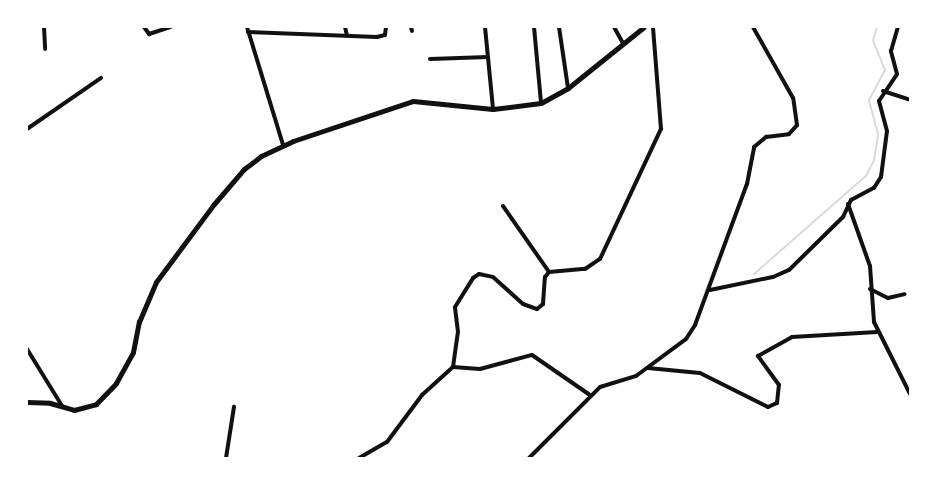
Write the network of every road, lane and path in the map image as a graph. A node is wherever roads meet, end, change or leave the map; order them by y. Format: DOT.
graph roads {
  1 [pos="44,27"];
  2 [pos="144,27"];
  3 [pos="171,27"];
  4 [pos="275,27"];
  5 [pos="345,27"];
  6 [pos="386,27"];
  7 [pos="485,27"];
  8 [pos="534,27"];
  9 [pos="559,27"];
  10 [pos="614,27"];
  11 [pos="644,27"];
  12 [pos="653,27"];
  13 [pos="753,27"];
  14 [pos="898,27"];
  15 [pos="248,29"];
  16 [pos="275,34"];
  17 [pos="347,36"];
  18 [pos="623,43"];
  19 [pos="45,49"];
  20 [pos="488,57"];
  21 [pos="430,59"];
  22 [pos="101,78"];
  23 [pos="568,88"];
  24 [pos="883,91"];
  25 [pos="910,100"];
  26 [pos="541,103"];
  27 [pos="493,109"];
  28 [pos="27,129"];
  29 [pos="283,145"];
  30 [pos="848,203"];
  31 [pos="503,206"];
  32 [pos="549,272"];
  33 [pos="710,290"];
  34 [pos="870,290"];
  35 [pos="905,294"];
  36 [pos="877,332"];
  37 [pos="27,349"];
  38 [pos="453,367"];
  39 [pos="647,368"];
  40 [pos="910,394"];
  41 [pos="590,395"];
  42 [pos="27,402"];
  43 [pos="62,406"];
  44 [pos="234,407"];
  45 [pos="226,458"];
  46 [pos="359,458"];
  47 [pos="529,458"];
  1 -- 19 [label="street"];
  2 -- 3 [label="street"];
  4 -- 16 [label="street"];
  5 -- 17 [label="street"];
  6 -- 17 [label="street"];
  7 -- 20 [label="street"];
  8 -- 26 [label="street"];
  9 -- 23 [label="street"];
  10 -- 18 [label="street"];
  11 -- 18 [label="street"];
  12 -- 32 [label="street"];
  13 -- 33 [label="street"];
  14 -- 24 [label="street"];
  15 -- 16 [label="street"];
  15 -- 29 [label="street"];
  16 -- 17 [label="street"];
  18 -- 23 [label="street"];
  20 -- 21 [label="street"];
  20 -- 27 [label="street"];
  22 -- 28 [label="street"];
  23 -- 26 [label="street"];
  24 -- 25 [label="street"];
  24 -- 30 [label="street"];
  26 -- 27 [label="street"];
  27 -- 29 [label="street"];
  29 -- 43 [label="street"];
  30 -- 33 [label="street"];
  30 -- 34 [label="street"];
  31 -- 32 [label="street"];
  32 -- 38 [label="street"];
  33 -- 39 [label="street"];
  34 -- 35 [label="street"];
  34 -- 36 [label="street"];
  36 -- 39 [label="street"];
  36 -- 40 [label="street"];
  37 -- 43 [label="street"];
  38 -- 41 [label="street"];
  38 -- 46 [label="street"];
  39 -- 41 [label="street"];
  41 -- 47 [label="street"];
  42 -- 43 [label="street"];
  44 -- 45 [label="street"];
}
